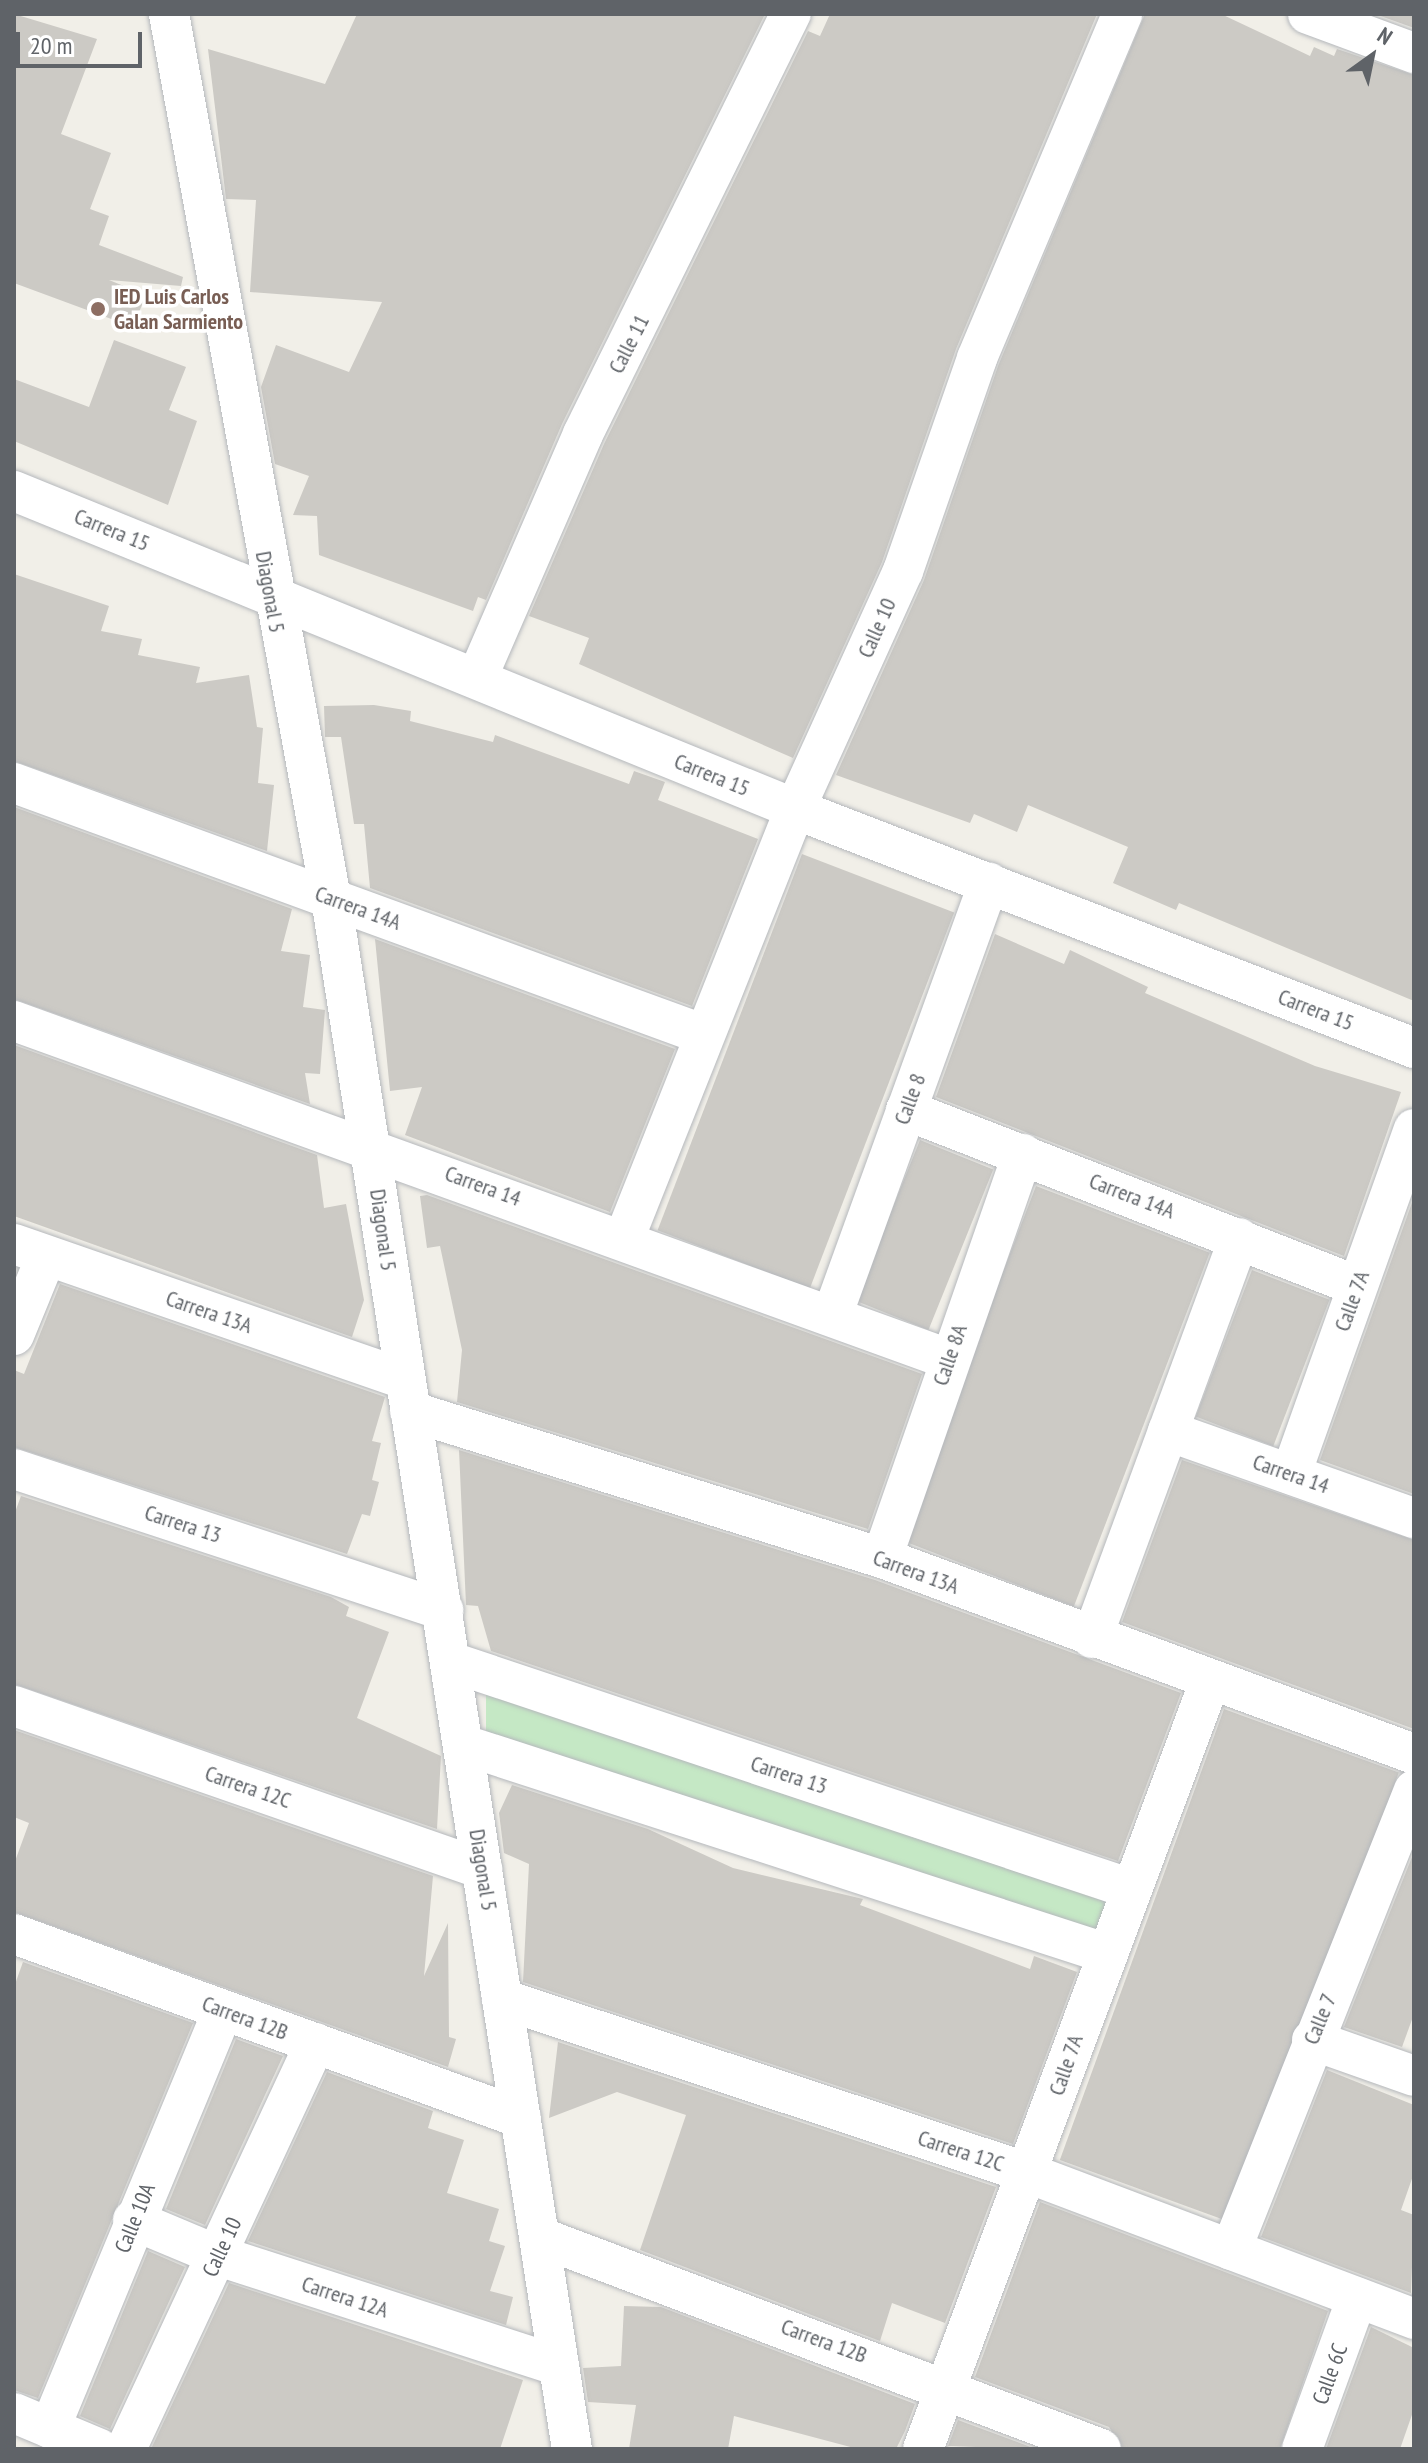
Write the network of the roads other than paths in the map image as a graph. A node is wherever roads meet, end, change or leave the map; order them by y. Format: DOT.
graph roads {
  1 [pos="169,14"];
  2 [pos="791,14"];
  3 [pos="1122,14"];
  4 [pos="1308,14"];
  5 [pos="1414,53"];
  6 [pos="14,491"];
  7 [pos="270,595"];
  8 [pos="477,678"];
  9 [pos="14,783"];
  10 [pos="795,809"];
  11 [pos="989,883"];
  12 [pos="331,898"];
  13 [pos="14,1021"];
  14 [pos="702,1034"];
  15 [pos="1414,1048"];
  16 [pos="906,1110"];
  17 [pos="1414,1129"];
  18 [pos="371,1145"];
  19 [pos="1023,1154"];
  20 [pos="1239,1238"];
  21 [pos="624,1239"];
  22 [pos="30,1251"];
  23 [pos="1357,1286"];
  24 [pos="832,1316"];
  25 [pos="14,1335"];
  26 [pos="948,1359"];
  27 [pos="407,1395"];
  28 [pos="1168,1431"];
  29 [pos="14,1469"];
  30 [pos="1291,1474"];
  31 [pos="1414,1518"];
  32 [pos="882,1558"];
  33 [pos="443,1610"];
  34 [pos="1092,1638"];
  35 [pos="451,1662"];
  36 [pos="1210,1681"];
  37 [pos="14,1706"];
  38 [pos="464,1745"];
  39 [pos="1414,1754"];
  40 [pos="1414,1790"];
  41 [pos="482,1869"];
  42 [pos="1128,1888"];
  43 [pos="15,1938"];
  44 [pos="1105,1953"];
  45 [pos="502,1999"];
  46 [pos="223,2010"];
  47 [pos="1312,2040"];
  48 [pos="315,2043"];
  49 [pos="1414,2076"];
  50 [pos="521,2118"];
  51 [pos="1028,2173"];
  52 [pos="133,2220"];
  53 [pos="545,2239"];
  54 [pos="1231,2250"];
  55 [pos="219,2256"];
  56 [pos="1357,2298"];
  57 [pos="1414,2319"];
  58 [pos="559,2366"];
  59 [pos="945,2386"];
  60 [pos="32,2420"];
  61 [pos="100,2449"];
  62 [pos="126,2449"];
  63 [pos="572,2449"];
  64 [pos="923,2449"];
  65 [pos="1101,2449"];
  66 [pos="1302,2449"];
  1 -- 7 [label="street, Diagonal 5"];
  2 -- 8 [label="street, Calle 11"];
  3 -- 10 [label="street, Calle 10"];
  4 -- 5 [label="street"];
  6 -- 7 [label="street, Carrera 15"];
  7 -- 8 [label="street, Carrera 15"];
  7 -- 12 [label="street, Diagonal 5"];
  8 -- 10 [label="street, Carrera 15"];
  9 -- 12 [label="street, Carrera 14A"];
  10 -- 11 [label="street, Carrera 15"];
  10 -- 14 [label="street, Calle 10"];
  11 -- 15 [label="street, Carrera 15"];
  11 -- 16 [label="street, Calle 8"];
  12 -- 14 [label="street, Carrera 14A"];
  12 -- 18 [label="street, Diagonal 5"];
  13 -- 18 [label="street, Carrera 14"];
  14 -- 21 [label="street, Calle 10"];
  16 -- 19 [label="street, Carrera 14A"];
  16 -- 24 [label="street, Calle 8"];
  17 -- 23 [label="street, Calle 7A"];
  18 -- 21 [label="street, Carrera 14"];
  18 -- 27 [label="street, Diagonal 5"];
  19 -- 20 [label="street, Carrera 14A"];
  19 -- 26 [label="street, Calle 8A"];
  20 -- 23 [label="street, Carrera 14A"];
  20 -- 28 [label="street"];
  21 -- 24 [label="street, Carrera 14"];
  22 -- 25 [label="street"];
  22 -- 27 [label="street, Carrera 13A"];
  23 -- 30 [label="street, Calle 7A"];
  24 -- 26 [label="street, Carrera 14"];
  26 -- 32 [label="street, Calle 8A"];
  27 -- 32 [label="street, Carrera 13A"];
  27 -- 33 [label="street, Diagonal 5"];
  28 -- 30 [label="street, Carrera 14"];
  28 -- 34 [label="street"];
  29 -- 33 [label="street, Carrera 13"];
  30 -- 31 [label="street, Carrera 14"];
  32 -- 34 [label="street, Carrera 13A"];
  33 -- 35 [label="street, Diagonal 5"];
  34 -- 36 [label="street, Carrera 13A"];
  35 -- 38 [label="street, Diagonal 5"];
  35 -- 42 [label="street, Carrera 13"];
  36 -- 39 [label="street, Carrera 13A"];
  36 -- 42 [label="street, Calle 7A"];
  37 -- 41 [label="street, Carrera 12C"];
  38 -- 41 [label="street, Diagonal 5"];
  38 -- 44 [label="street"];
  40 -- 47 [label="street, Calle 7"];
  41 -- 45 [label="street, Diagonal 5"];
  42 -- 44 [label="street, Calle 7A"];
  43 -- 46 [label="street, Carrera 12B"];
  44 -- 51 [label="street, Calle 7A"];
  45 -- 50 [label="street, Diagonal 5"];
  45 -- 51 [label="street, Carrera 12C"];
  46 -- 48 [label="street, Carrera 12B"];
  46 -- 52 [label="street, Calle 10A"];
  47 -- 49 [label="street"];
  47 -- 54 [label="street, Calle 7"];
  48 -- 50 [label="street, Carrera 12B"];
  48 -- 55 [label="street, Calle 10"];
  50 -- 53 [label="street, Diagonal 5"];
  51 -- 54 [label="street, Carrera 12C"];
  51 -- 59 [label="street, Calle 7A"];
  52 -- 55 [label="street, Carrera 12A"];
  52 -- 60 [label="street, Calle 10A"];
  53 -- 58 [label="street, Diagonal 5"];
  53 -- 59 [label="street, Carrera 12B"];
  54 -- 56 [label="street, Carrera 12C"];
  55 -- 58 [label="street, Carrera 12A"];
  55 -- 62 [label="street, Calle 10"];
  56 -- 57 [label="street, Carrera 12C"];
  56 -- 66 [label="street, Calle 6C"];
  58 -- 63 [label="street, Diagonal 5"];
  59 -- 64 [label="street, Calle 7A"];
  59 -- 65 [label="street, Carrera 12B"];
  60 -- 61 [label="street"];
}
